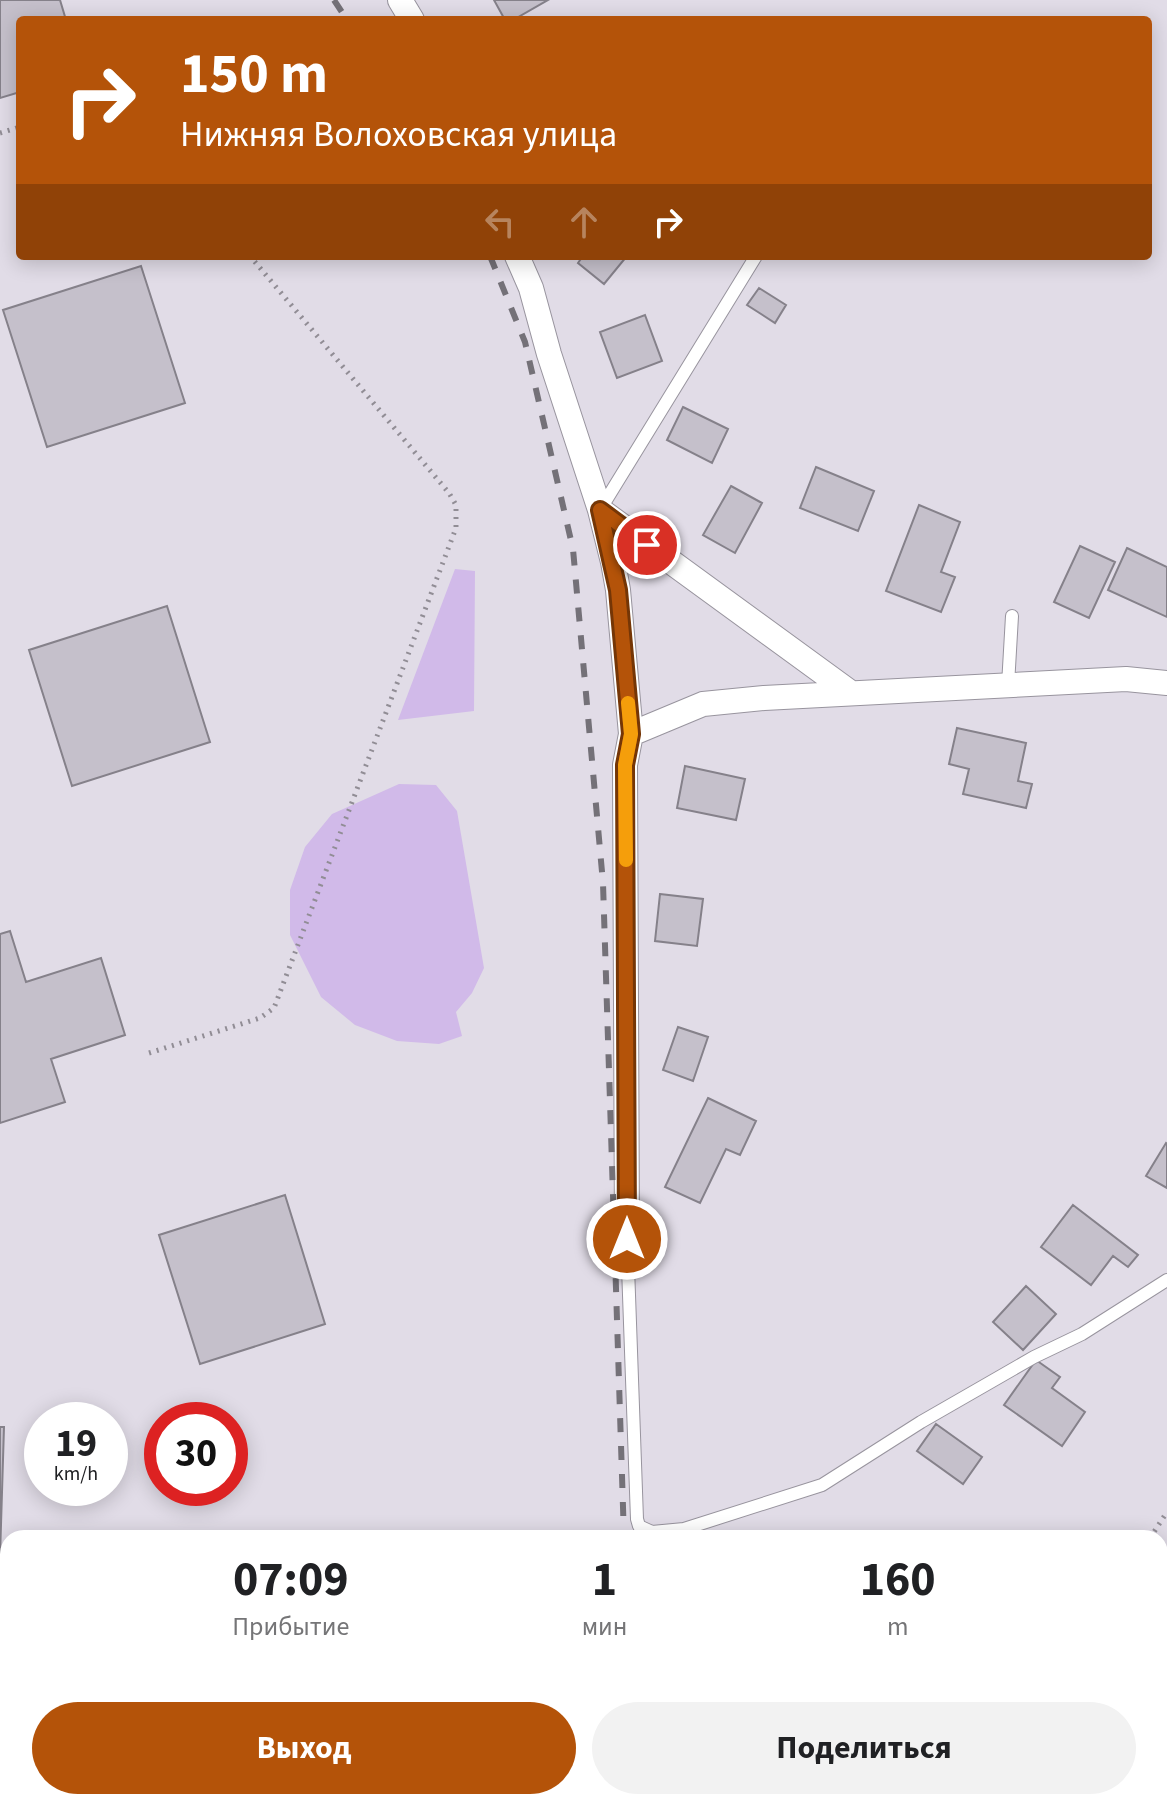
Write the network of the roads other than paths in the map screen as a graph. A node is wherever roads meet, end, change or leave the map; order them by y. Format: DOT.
graph roads {
  1 [pos="519,260"];
  2 [pos="754,260"];
  3 [pos="600,510"];
  4 [pos="1012,616"];
  5 [pos="1167,683"];
  6 [pos="1008,685"];
  7 [pos="851,693"];
  8 [pos="631,734"];
  9 [pos="627,1239"];
  10 [pos="1167,1280"];
  11 [pos="645,1530"];
  12 [pos="674,1530"];
  1 -- 3 [label="street"];
  2 -- 3 [label="lane"];
  3 -- 7 [label="street"];
  3 -- 8 [label="street"];
  4 -- 6 [label="lane"];
  5 -- 6 [label="street"];
  6 -- 7 [label="street"];
  7 -- 8 [label="street"];
  8 -- 9 [label="street"];
  9 -- 11 [label="lane"];
  10 -- 12 [label="lane"];
}
